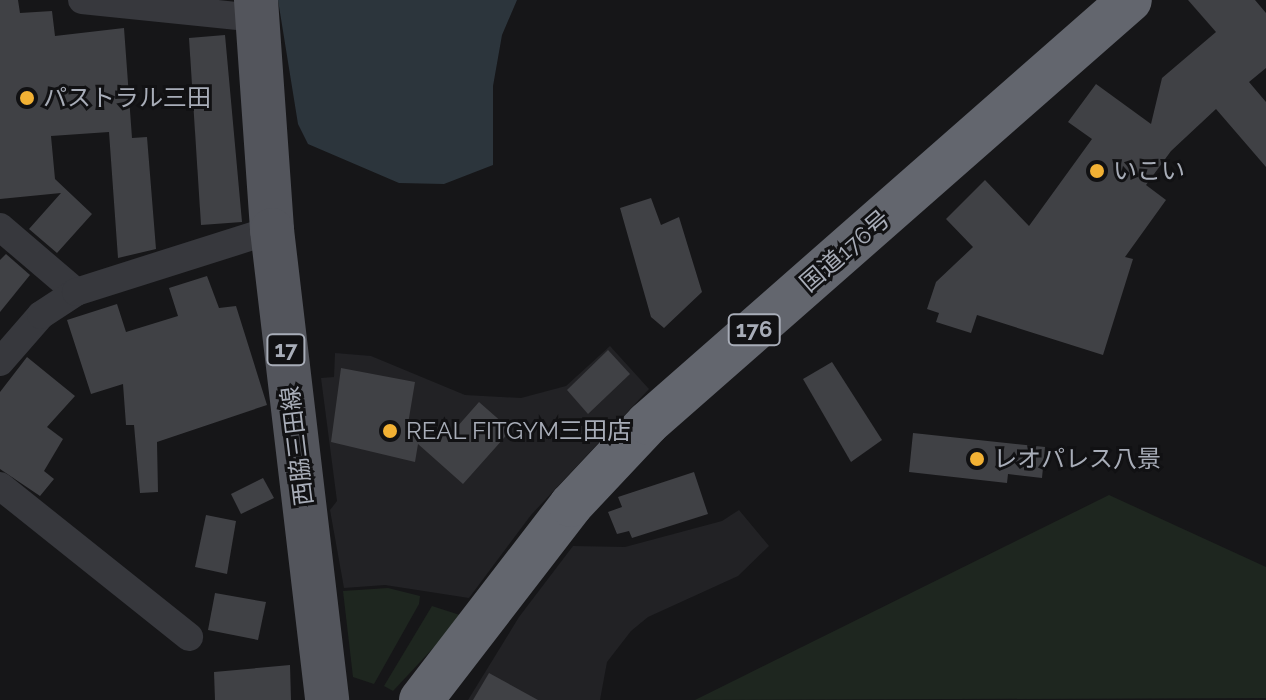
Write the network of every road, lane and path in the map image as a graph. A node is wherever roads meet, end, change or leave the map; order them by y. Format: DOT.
graph roads {
  1 [pos="82,0"];
  2 [pos="1130,0"];
  3 [pos="256,9"];
  4 [pos="0,227"];
  5 [pos="272,230"];
  6 [pos="76,292"];
  7 [pos="0,362"];
  8 [pos="0,486"];
  9 [pos="477,626"];
  10 [pos="189,637"];
  11 [pos="327,700"];
  12 [pos="402,700"];
  13 [pos="421,700"];
  1 -- 3 [label="street"];
  2 -- 9 [label="highway, 国道176号 / 176"];
  3 -- 5 [label="main road, 西脇三田線 / 17"];
  4 -- 6 [label="street"];
  5 -- 6 [label="street"];
  5 -- 11 [label="main road, 西脇三田線 / 17"];
  6 -- 7 [label="street"];
  8 -- 10 [label="street"];
  9 -- 12 [label="main road"];
  9 -- 13 [label="highway, 国道176号 / 176"];
}
